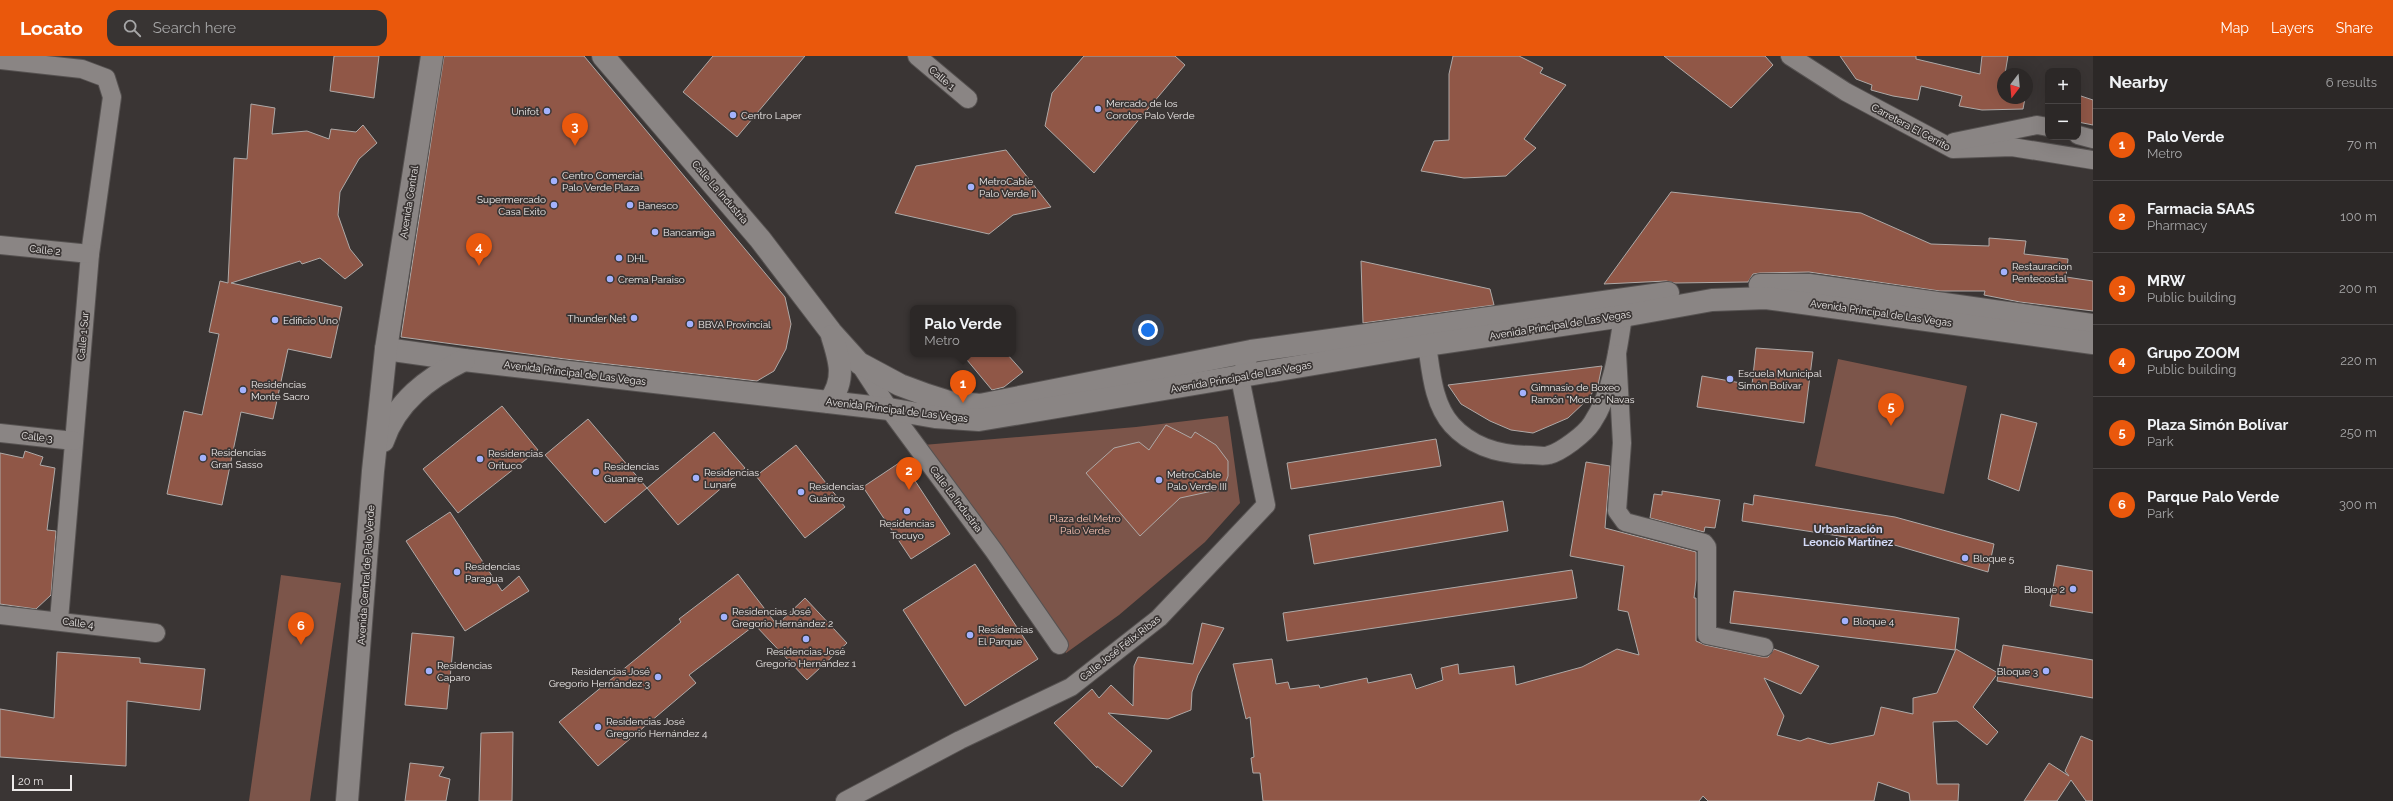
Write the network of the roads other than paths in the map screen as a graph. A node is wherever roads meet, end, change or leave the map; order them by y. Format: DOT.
graph roads {
  1 [pos="432,56"];
  2 [pos="603,56"];
  3 [pos="917,56"];
  4 [pos="1790,56"];
  5 [pos="0,60"];
  6 [pos="968,99"];
  7 [pos="2045,126"];
  8 [pos="2081,136"];
  9 [pos="2093,139"];
  10 [pos="1942,144"];
  11 [pos="2093,160"];
  12 [pos="0,245"];
  13 [pos="90,254"];
  14 [pos="1623,316"];
  15 [pos="2093,325"];
  16 [pos="831,332"];
  17 [pos="2093,343"];
  18 [pos="1427,345"];
  19 [pos="386,349"];
  20 [pos="1251,351"];
  21 [pos="1617,354"];
  22 [pos="464,360"];
  23 [pos="859,363"];
  24 [pos="1240,378"];
  25 [pos="828,402"];
  26 [pos="889,409"];
  27 [pos="0,433"];
  28 [pos="74,441"];
  29 [pos="373,471"];
  30 [pos="0,615"];
  31 [pos="59,620"];
  32 [pos="156,632"];
  33 [pos="1059,645"];
  34 [pos="1764,646"];
  35 [pos="347,801"];
  36 [pos="845,801"];
  1 -- 19 [label="street, Avenida Central"];
  2 -- 16 [label="street, Calle La Industria"];
  3 -- 6 [label="street, Calle 1"];
  4 -- 10 [label="street, Carretera El Cerrito"];
  5 -- 13 [label="street, Calle 1 Sur"];
  7 -- 10 [label="street"];
  8 -- 9 [label="street"];
  10 -- 11 [label="street, Carretera El Cerrito"];
  12 -- 13 [label="street, Calle 2"];
  13 -- 28 [label="street, Calle 1 Sur"];
  14 -- 17 [label="street, Avenida Principal de Las Vegas"];
  14 -- 18 [label="street, Avenida Principal de Las Vegas"];
  14 -- 21 [label="street"];
  15 -- 20 [label="street, Avenida Principal de Las Vegas"];
  16 -- 23 [label="street, Calle La Industria"];
  16 -- 25 [label="street, Calle La Industria"];
  18 -- 21 [label="street"];
  18 -- 24 [label="street, Avenida Principal de Las Vegas"];
  19 -- 22 [label="street, Avenida Principal de Las Vegas"];
  19 -- 29 [label="street, Avenida Central de Palo Verde"];
  20 -- 23 [label="street, Avenida Principal de Las Vegas"];
  20 -- 24 [label="street"];
  21 -- 34 [label="street"];
  22 -- 25 [label="street, Avenida Principal de Las Vegas"];
  22 -- 29 [label="street"];
  23 -- 26 [label="street, Calle La Industria"];
  24 -- 26 [label="street, Avenida Principal de Las Vegas"];
  24 -- 36 [label="street, Calle José Félix Ribas"];
  25 -- 26 [label="street, Avenida Principal de Las Vegas"];
  26 -- 33 [label="street, Calle La Industria"];
  27 -- 28 [label="street, Calle 3"];
  28 -- 31 [label="street, Calle 1 Sur"];
  29 -- 35 [label="street, Avenida Central de Palo Verde"];
  30 -- 31 [label="street, Calle 4"];
  31 -- 32 [label="street, Calle 4"];
}
